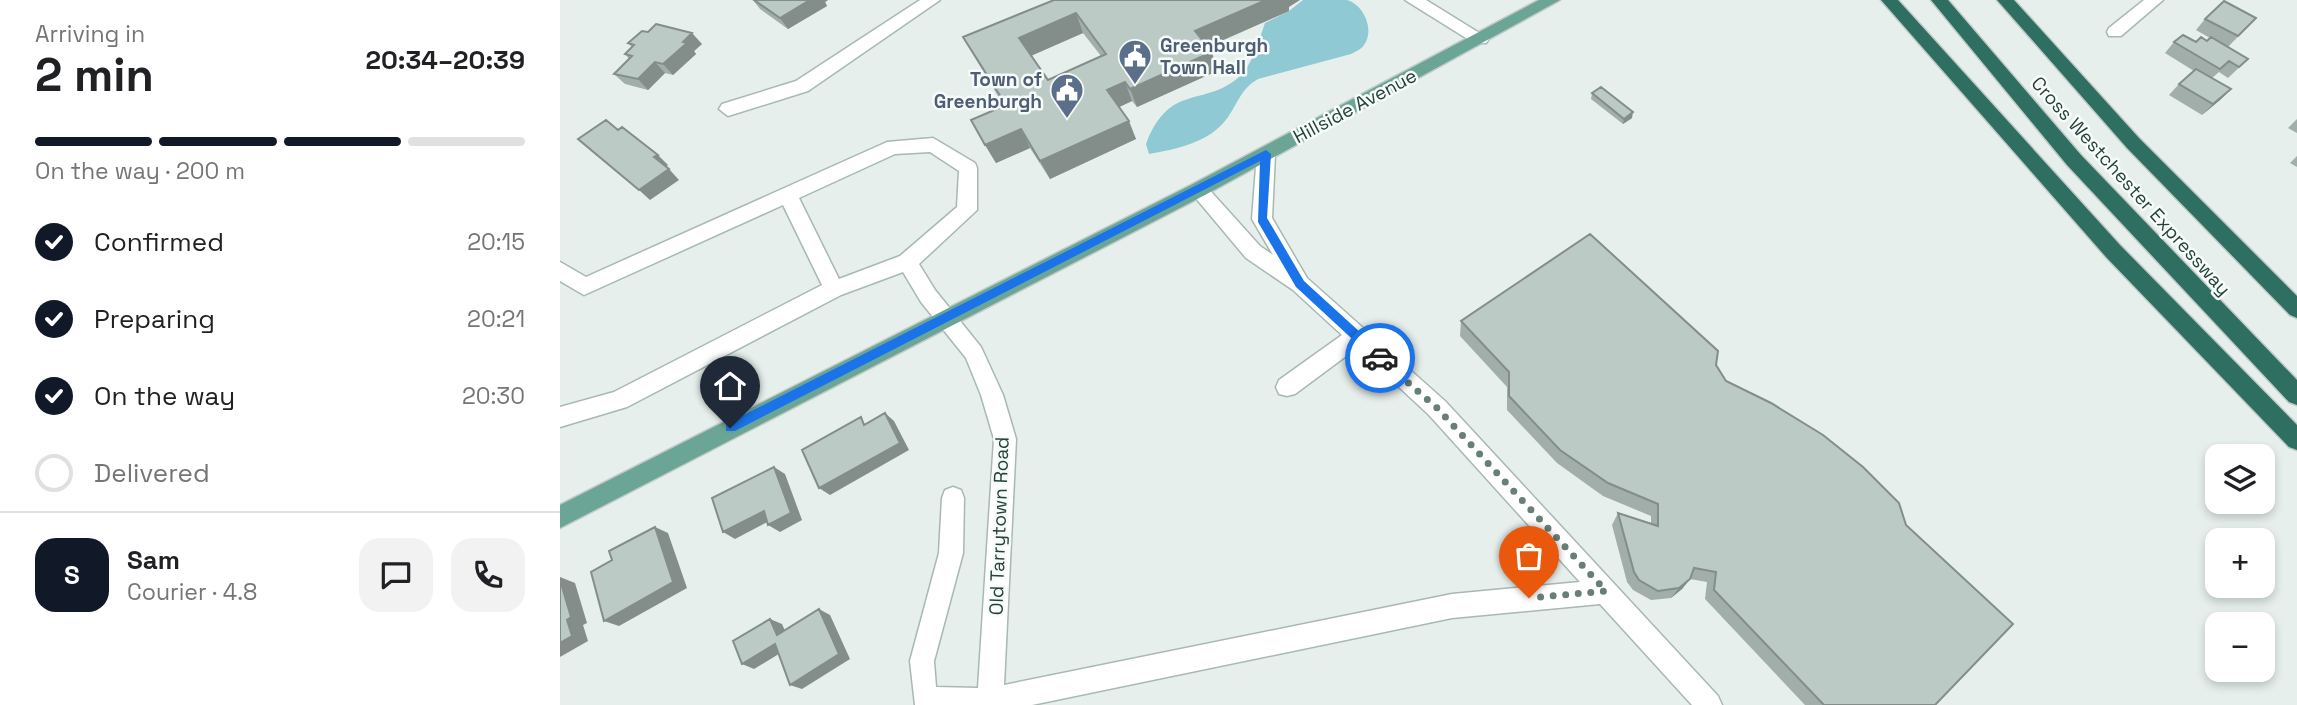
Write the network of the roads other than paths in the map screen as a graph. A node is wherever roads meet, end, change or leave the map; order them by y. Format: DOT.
graph roads {
  1 [pos="932,0"];
  2 [pos="1413,0"];
  3 [pos="1552,0"];
  4 [pos="1888,0"];
  5 [pos="1939,0"];
  6 [pos="2005,0"];
  7 [pos="2155,0"];
  8 [pos="2115,32"];
  9 [pos="1479,39"];
  10 [pos="729,108"];
  11 [pos="1266,154"];
  12 [pos="1198,190"];
  13 [pos="787,194"];
  14 [pos="907,262"];
  15 [pos="560,270"];
  16 [pos="1300,284"];
  17 [pos="834,289"];
  18 [pos="2297,309"];
  19 [pos="948,318"];
  20 [pos="1356,337"];
  21 [pos="1287,387"];
  22 [pos="2297,395"];
  23 [pos="560,417"];
  24 [pos="2297,440"];
  25 [pos="953,498"];
  26 [pos="560,517"];
  27 [pos="1606,591"];
  28 [pos="931,703"];
  29 [pos="990,703"];
  30 [pos="1709,705"];
  1 -- 10 [label="street"];
  2 -- 9 [label="street"];
  3 -- 9 [label="main road, Hillside Avenue"];
  4 -- 24 [label="highway"];
  5 -- 22 [label="highway, Cross Westchester Expressway"];
  6 -- 18 [label="highway, Cross Westchester Expressway"];
  7 -- 8 [label="street"];
  9 -- 11 [label="main road, Hillside Avenue"];
  11 -- 12 [label="main road, Hillside Avenue"];
  11 -- 16 [label="street"];
  12 -- 16 [label="street"];
  12 -- 19 [label="main road, Hillside Avenue"];
  13 -- 14 [label="street"];
  13 -- 15 [label="street"];
  13 -- 17 [label="street"];
  14 -- 17 [label="street"];
  14 -- 19 [label="street, Old Tarrytown Road"];
  16 -- 20 [label="street"];
  17 -- 23 [label="street"];
  19 -- 26 [label="main road, Hillside Avenue"];
  19 -- 29 [label="street, Old Tarrytown Road"];
  20 -- 21 [label="street"];
  20 -- 27 [label="street"];
  25 -- 28 [label="street"];
  27 -- 29 [label="street"];
  27 -- 30 [label="street"];
  28 -- 29 [label="street"];
}
